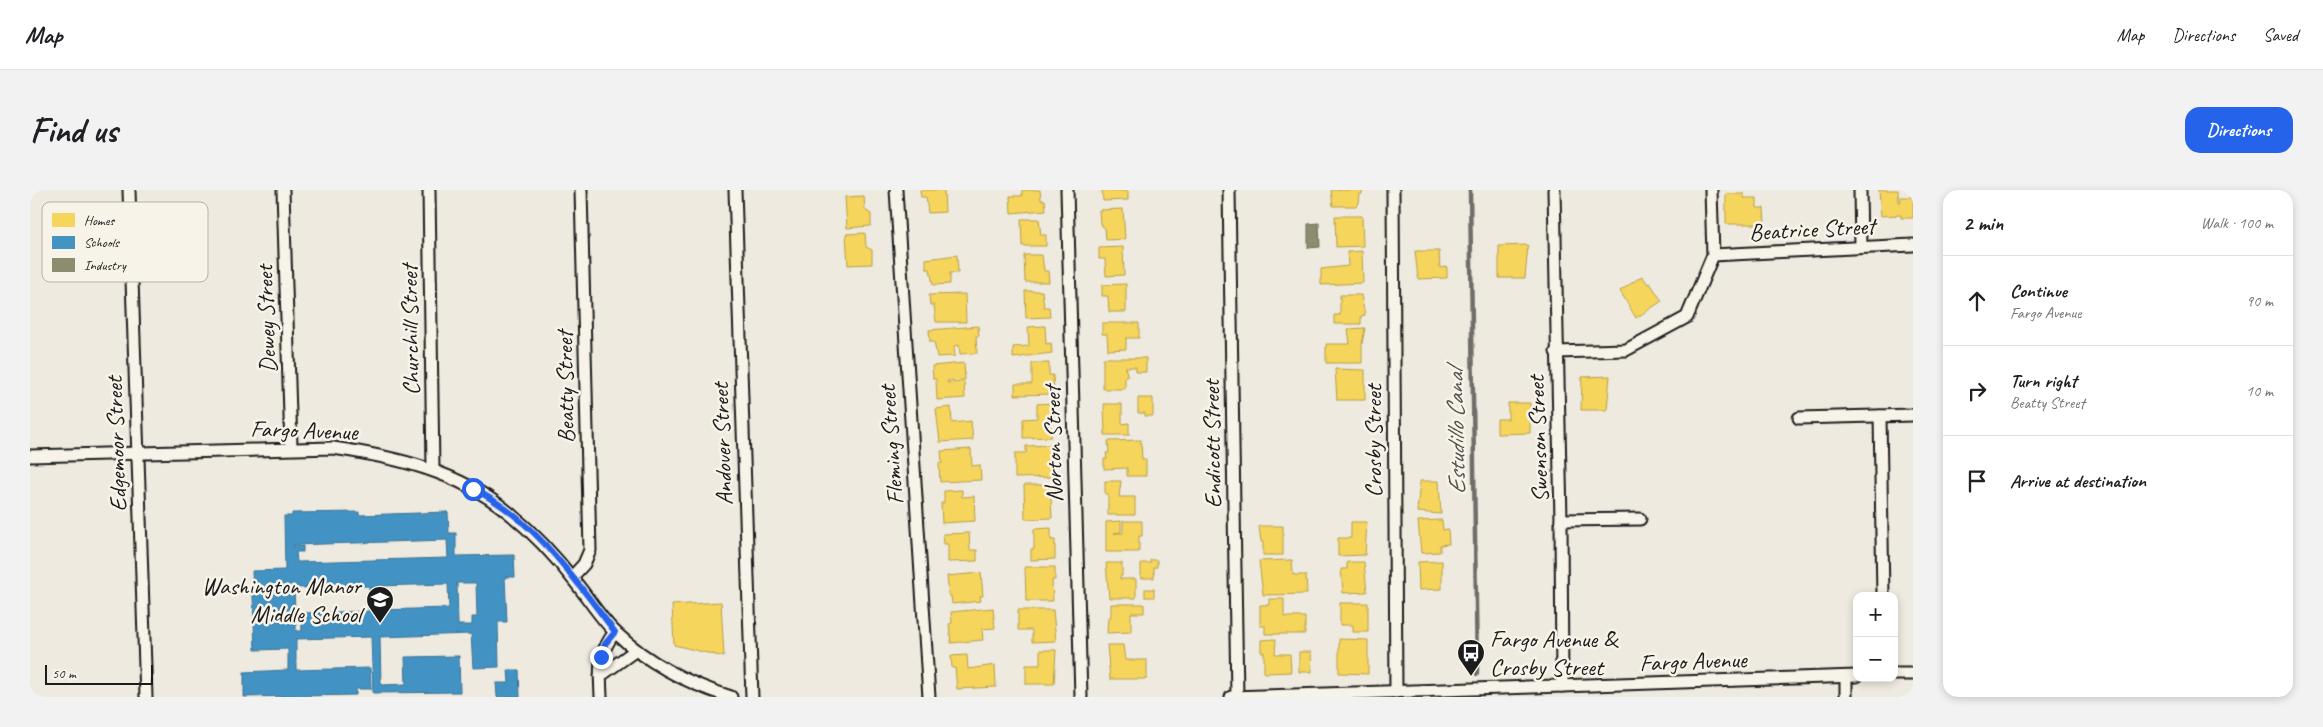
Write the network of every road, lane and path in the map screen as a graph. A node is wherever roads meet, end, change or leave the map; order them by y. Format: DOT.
graph roads {
  1 [pos="282,190"];
  2 [pos="429,190"];
  3 [pos="581,190"];
  4 [pos="735,190"];
  5 [pos="896,190"];
  6 [pos="1068,190"];
  7 [pos="1228,190"];
  8 [pos="1393,190"];
  9 [pos="1554,190"];
  10 [pos="1712,190"];
  11 [pos="1860,190"];
  12 [pos="1913,245"];
  13 [pos="1861,247"];
  14 [pos="1713,255"];
  15 [pos="132,282"];
  16 [pos="1556,352"];
  17 [pos="1913,415"];
  18 [pos="1880,416"];
  19 [pos="1799,418"];
  20 [pos="291,447"];
  21 [pos="137,453"];
  22 [pos="30,456"];
  23 [pos="433,469"];
  24 [pos="1640,519"];
  25 [pos="1561,520"];
  26 [pos="572,577"];
  27 [pos="1883,592"];
  28 [pos="615,632"];
  29 [pos="636,650"];
  30 [pos="1898,674"];
  31 [pos="1913,674"];
  32 [pos="600,676"];
  33 [pos="1852,677"];
  34 [pos="1562,686"];
  35 [pos="1396,692"];
  36 [pos="146,697"];
  37 [pos="601,697"];
  38 [pos="731,697"];
  39 [pos="752,697"];
  40 [pos="929,697"];
  41 [pos="1081,697"];
  42 [pos="1232,697"];
  43 [pos="1237,697"];
  44 [pos="1846,697"];
  1 -- 20 [label="street, Dewey Street"];
  2 -- 23 [label="street, Churchill Street"];
  3 -- 26 [label="street, Beatty Street"];
  4 -- 39 [label="street, Andover Street"];
  5 -- 40 [label="street, Fleming Street"];
  6 -- 41 [label="street, Norton Street"];
  7 -- 43 [label="street, Endicott Street"];
  8 -- 35 [label="street, Crosby Street"];
  9 -- 16 [label="street, Swenson Street"];
  10 -- 14 [label="street"];
  11 -- 13 [label="street"];
  12 -- 13 [label="street, Beatrice Street"];
  13 -- 14 [label="street, Beatrice Street"];
  14 -- 16 [label="street"];
  15 -- 21 [label="street, Edgemoor Street"];
  16 -- 25 [label="street, Swenson Street"];
  17 -- 18 [label="street"];
  18 -- 19 [label="street"];
  18 -- 27 [label="street"];
  20 -- 21 [label="street, Fargo Avenue"];
  20 -- 23 [label="street, Fargo Avenue"];
  21 -- 22 [label="street, Fargo Avenue"];
  21 -- 36 [label="street, Edgemoor Street"];
  23 -- 26 [label="street, Fargo Avenue"];
  24 -- 25 [label="street"];
  25 -- 34 [label="street, Swenson Street"];
  26 -- 28 [label="street, Fargo Avenue"];
  28 -- 29 [label="street, Fargo Avenue"];
  28 -- 32 [label="street"];
  29 -- 32 [label="street"];
  29 -- 38 [label="street, Fargo Avenue"];
  30 -- 31 [label="street"];
  32 -- 37 [label="street"];
  33 -- 34 [label="street, Fargo Avenue"];
  33 -- 44 [label="street"];
  34 -- 35 [label="street, Fargo Avenue"];
  35 -- 43 [label="street, Fargo Avenue"];
  42 -- 43 [label="street, Fargo Avenue"];
}
